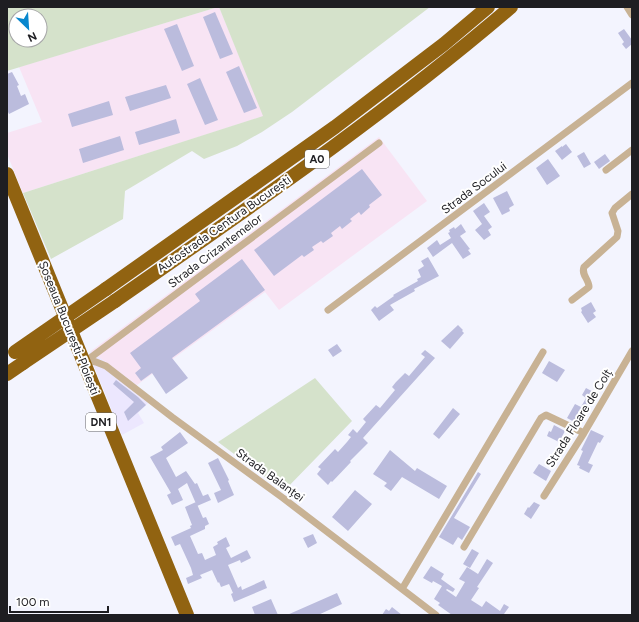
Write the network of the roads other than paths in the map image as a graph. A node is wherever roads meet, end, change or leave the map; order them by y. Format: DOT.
graph roads {
  1 [pos="488,7"];
  2 [pos="511,7"];
  3 [pos="627,7"];
  4 [pos="632,15"];
  5 [pos="632,83"];
  6 [pos="379,143"];
  7 [pos="632,150"];
  8 [pos="606,170"];
  9 [pos="7,174"];
  10 [pos="7,191"];
  11 [pos="632,194"];
  12 [pos="572,300"];
  13 [pos="328,310"];
  14 [pos="632,351"];
  15 [pos="543,352"];
  16 [pos="15,357"];
  17 [pos="86,361"];
  18 [pos="7,374"];
  19 [pos="584,433"];
  20 [pos="544,496"];
  21 [pos="464,547"];
  22 [pos="402,589"];
  23 [pos="180,615"];
  24 [pos="187,615"];
  25 [pos="436,615"];
  1 -- 16 [label="highway, Autostrada Centura București / A0, bridge"];
  2 -- 16 [label="highway, Autostrada Centura București / A0, bridge"];
  3 -- 4 [label="street"];
  5 -- 13 [label="street, Strada Socului"];
  6 -- 17 [label="street, Strada Crizantemelor"];
  7 -- 8 [label="street"];
  9 -- 17 [label="highway, Șoseaua București-Ploiești / DN1"];
  10 -- 23 [label="highway, Șoseaua București-Ploiești / DN1"];
  11 -- 12 [label="street"];
  14 -- 19 [label="street, Strada Floare de Colț"];
  15 -- 22 [label="street"];
  16 -- 18 [label="highway, Autostrada Centura București / A0"];
  17 -- 22 [label="street, Strada Balanței"];
  17 -- 24 [label="highway, Șoseaua București-Ploiești / DN1"];
  19 -- 20 [label="street, Strada Floare de Colț"];
  19 -- 21 [label="street"];
  22 -- 25 [label="street, Strada Balanței"];
}
